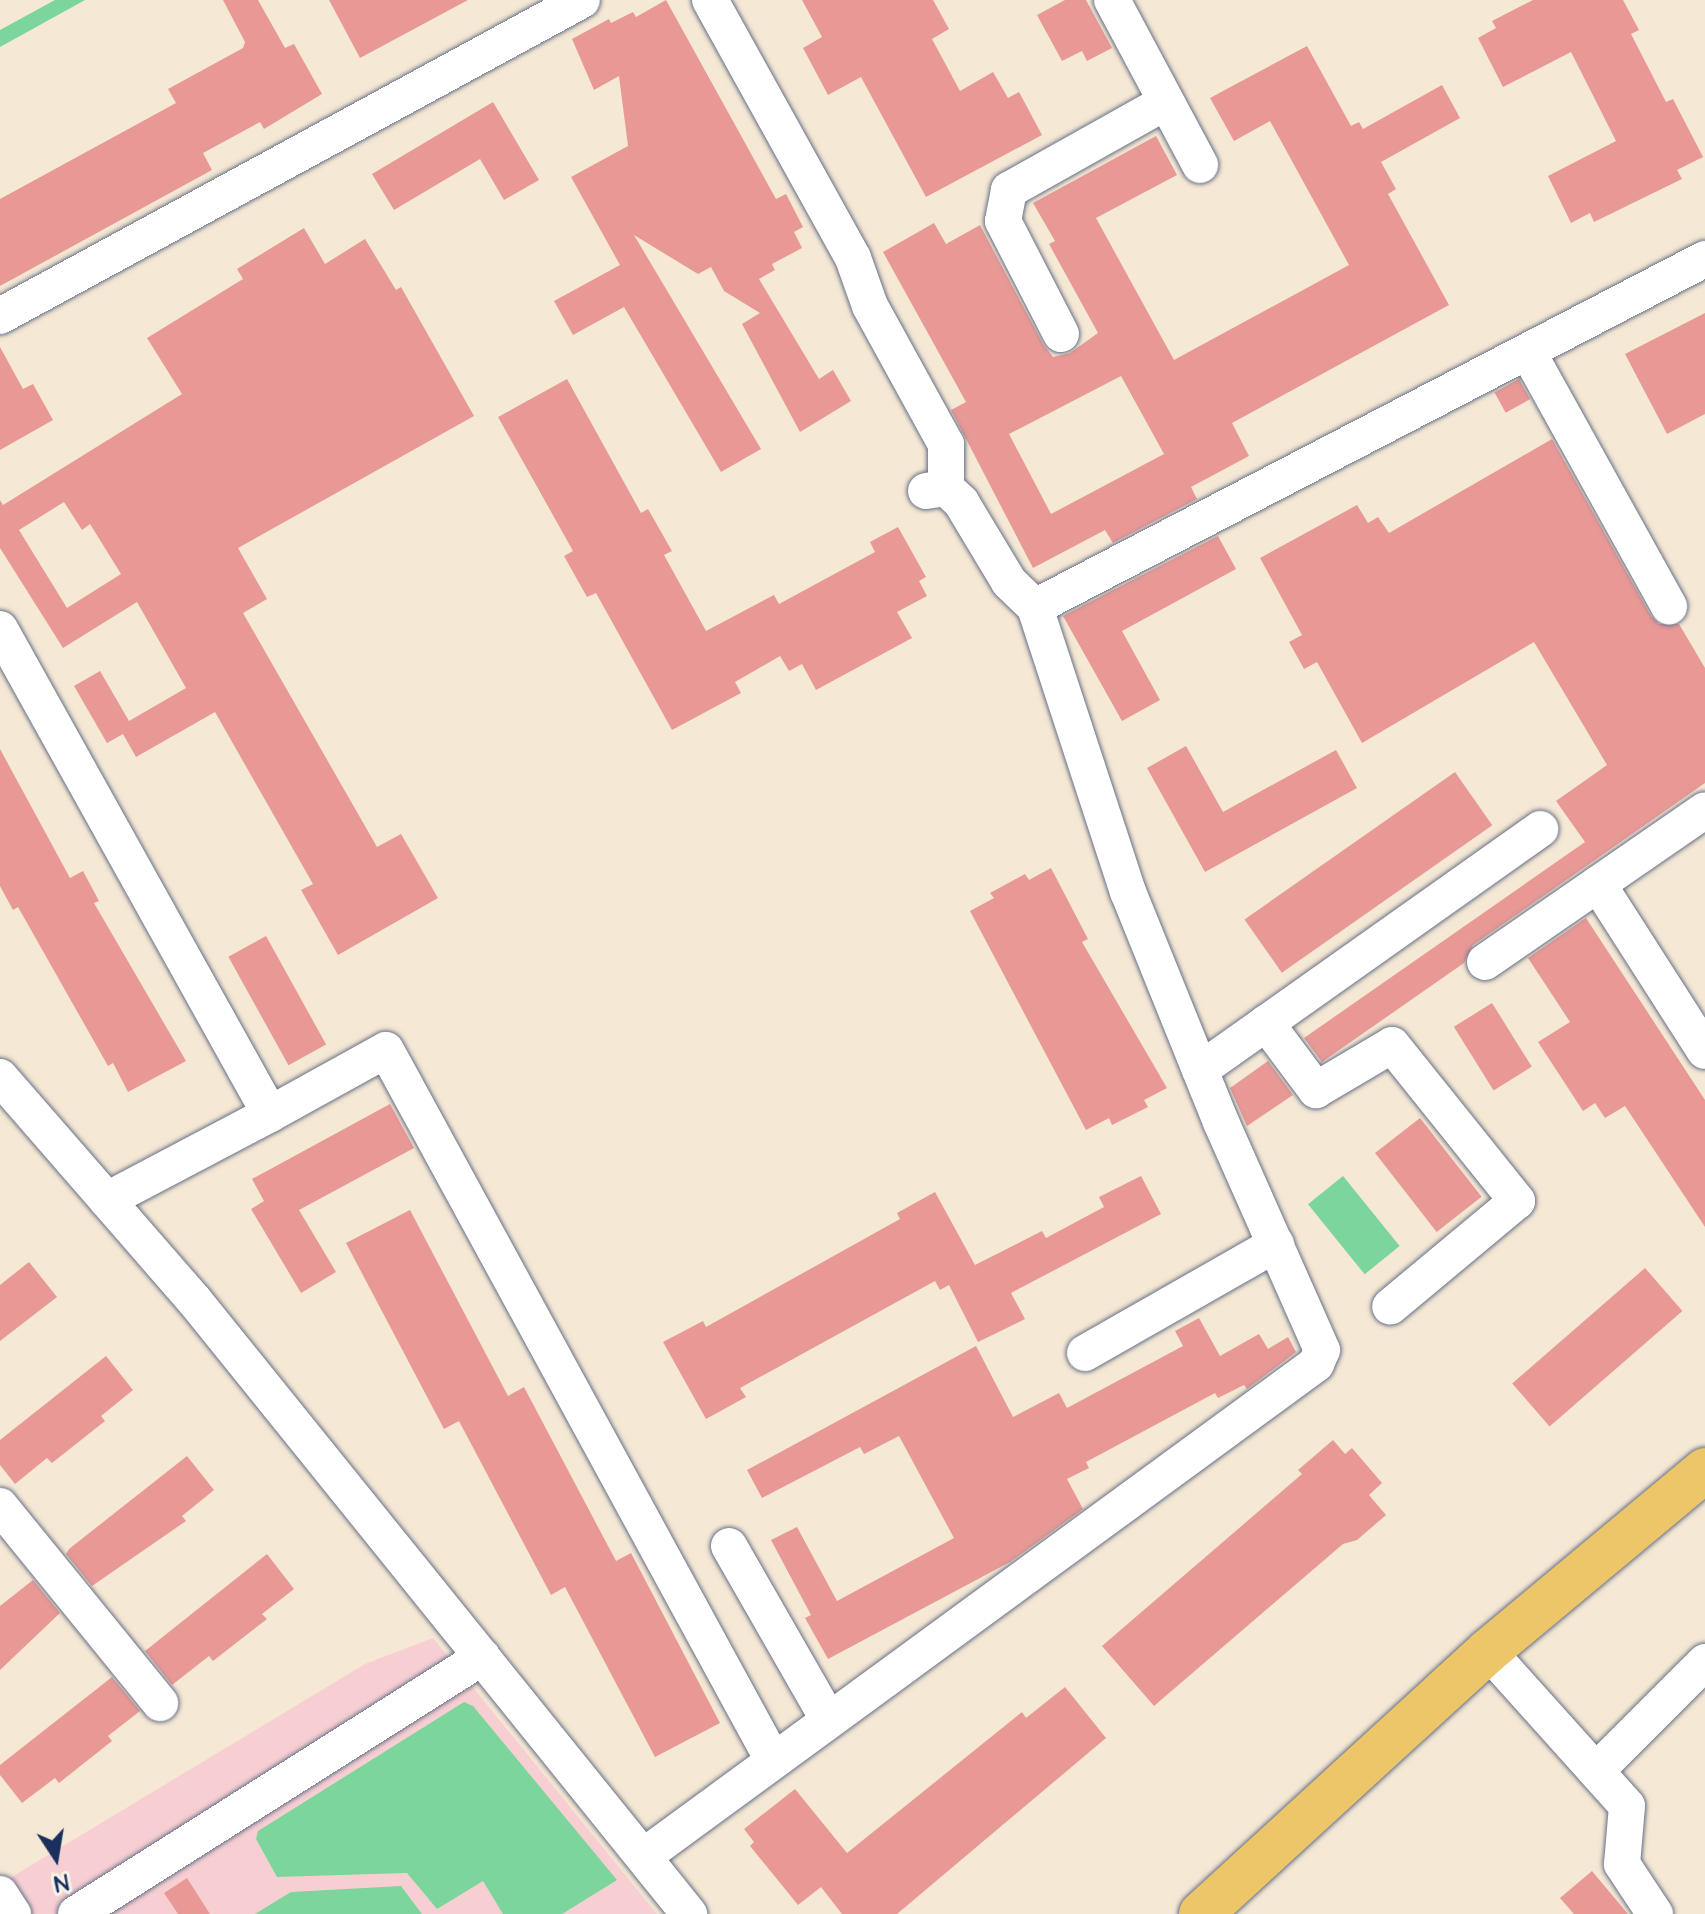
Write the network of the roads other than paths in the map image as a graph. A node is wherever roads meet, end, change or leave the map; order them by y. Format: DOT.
graph roads {
  1 [pos="582,0"];
  2 [pos="710,0"];
  3 [pos="1112,0"];
  4 [pos="1166,102"];
  5 [pos="1200,165"];
  6 [pos="1705,259"];
  7 [pos="0,316"];
  8 [pos="1061,334"];
  9 [pos="1528,352"];
  10 [pos="1669,606"];
  11 [pos="1035,607"];
  12 [pos="0,629"];
  13 [pos="1705,810"];
  14 [pos="1540,829"];
  15 [pos="1598,884"];
  16 [pos="1485,962"];
  17 [pos="1266,1023"];
  18 [pos="1705,1051"];
  19 [pos="1200,1070"];
  20 [pos="0,1077"];
  21 [pos="270,1114"];
  22 [pos="107,1200"];
  23 [pos="1276,1244"];
  24 [pos="1390,1307"];
  25 [pos="1085,1353"];
  26 [pos="1705,1470"];
  27 [pos="0,1506"];
  28 [pos="729,1546"];
  29 [pos="1488,1651"];
  30 [pos="483,1657"];
  31 [pos="1705,1662"];
  32 [pos="160,1703"];
  33 [pos="828,1719"];
  34 [pos="773,1760"];
  35 [pos="1596,1771"];
  36 [pos="644,1856"];
  37 [pos="0,1894"];
  38 [pos="13,1914"];
  39 [pos="76,1914"];
  40 [pos="689,1914"];
  41 [pos="1201,1914"];
  42 [pos="1655,1914"];
  1 -- 7 [label="street"];
  2 -- 11 [label="street"];
  3 -- 4 [label="street"];
  4 -- 5 [label="street"];
  4 -- 8 [label="street"];
  6 -- 9 [label="street"];
  9 -- 10 [label="street"];
  9 -- 11 [label="street"];
  11 -- 19 [label="street"];
  12 -- 21 [label="street"];
  13 -- 15 [label="street"];
  14 -- 17 [label="street"];
  15 -- 16 [label="street"];
  15 -- 18 [label="street"];
  17 -- 19 [label="street"];
  17 -- 24 [label="street"];
  19 -- 23 [label="street"];
  20 -- 22 [label="street"];
  21 -- 22 [label="street"];
  21 -- 34 [label="street"];
  22 -- 30 [label="street"];
  23 -- 25 [label="street"];
  23 -- 33 [label="street"];
  26 -- 29 [label="main road"];
  27 -- 32 [label="street"];
  28 -- 33 [label="street"];
  29 -- 35 [label="street"];
  29 -- 41 [label="main road"];
  30 -- 36 [label="street"];
  30 -- 39 [label="street"];
  31 -- 35 [label="street"];
  33 -- 34 [label="street"];
  34 -- 36 [label="street"];
  35 -- 42 [label="street"];
  36 -- 40 [label="street"];
  37 -- 38 [label="street"];
}
